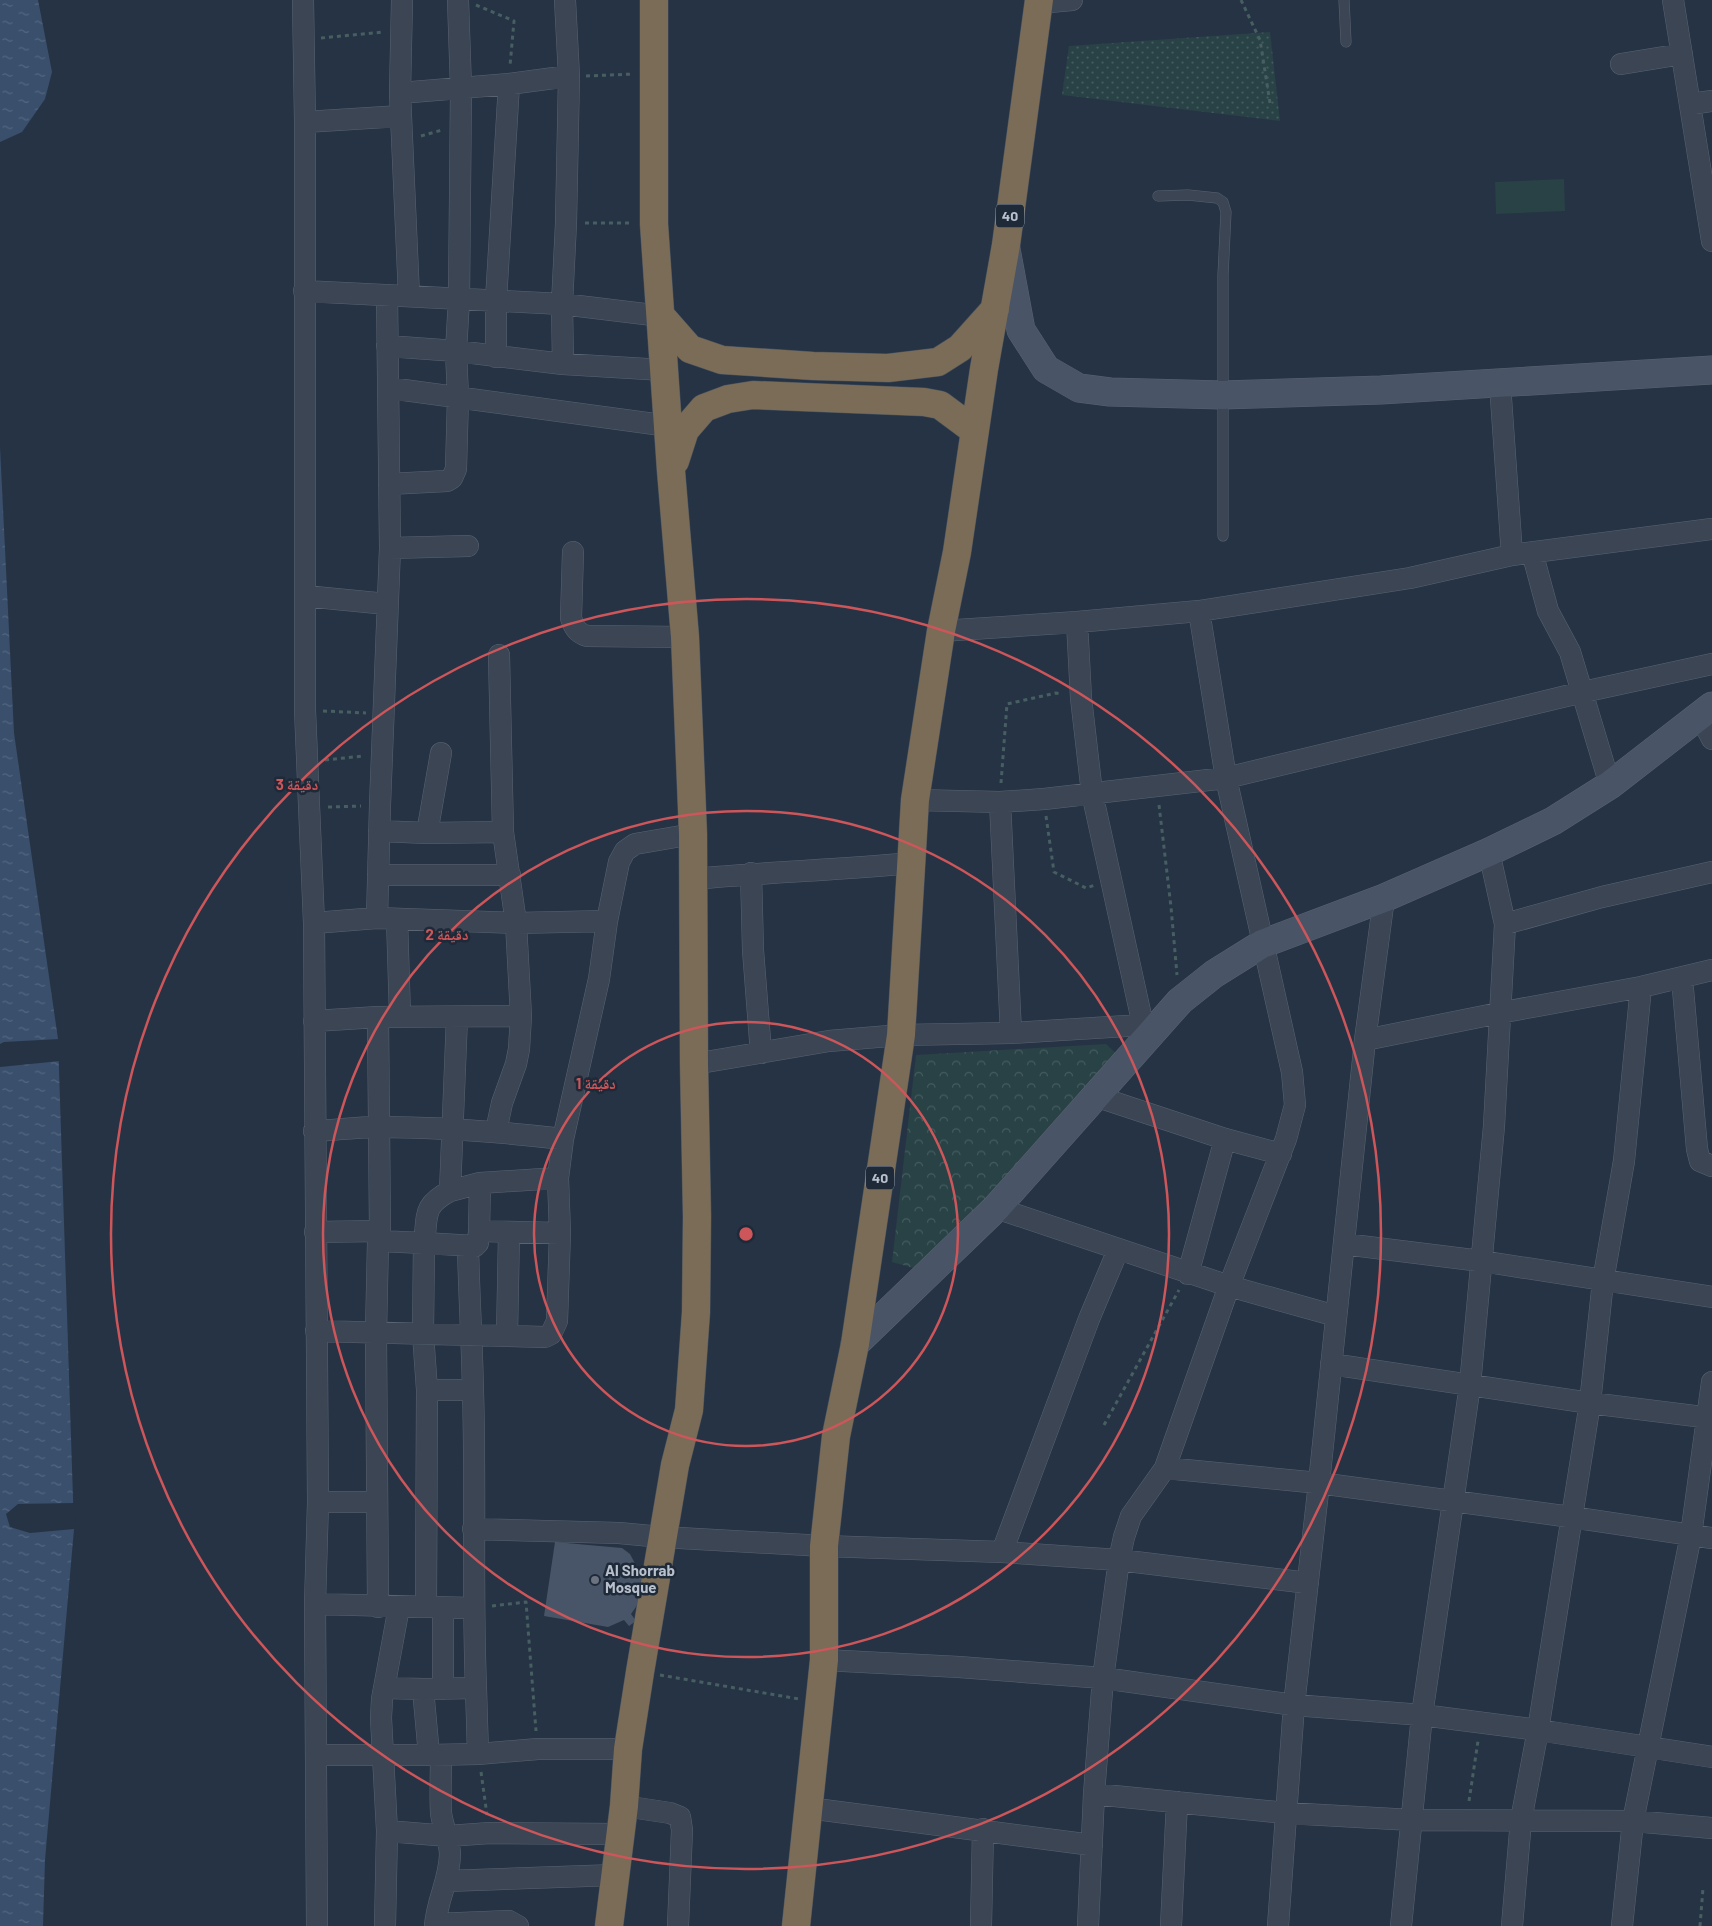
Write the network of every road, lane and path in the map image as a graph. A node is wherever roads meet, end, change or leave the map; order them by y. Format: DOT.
graph roads {
  1 [pos="303,0"];
  2 [pos="402,0"];
  3 [pos="565,0"];
  4 [pos="654,0"];
  5 [pos="1072,0"];
  6 [pos="1242,0"];
  7 [pos="1344,0"];
  8 [pos="1673,0"];
  9 [pos="465,2"];
  10 [pos="1039,2"];
  11 [pos="402,30"];
  12 [pos="305,40"];
  13 [pos="1346,42"];
  14 [pos="1682,54"];
  15 [pos="1621,64"];
  16 [pos="653,73"];
  17 [pos="569,76"];
  18 [pos="509,84"];
  19 [pos="461,88"];
  20 [pos="400,93"];
  21 [pos="1712,101"];
  22 [pos="1270,102"];
  23 [pos="1691,104"];
  24 [pos="401,116"];
  25 [pos="305,122"];
  26 [pos="460,124"];
  27 [pos="403,141"];
  28 [pos="1158,196"];
  29 [pos="566,223"];
  30 [pos="654,224"];
  31 [pos="1712,241"];
  32 [pos="1006,246"];
  33 [pos="304,290"];
  34 [pos="387,295"];
  35 [pos="409,296"];
  36 [pos="459,299"];
  37 [pos="496,300"];
  38 [pos="562,304"];
  39 [pos="995,309"];
  40 [pos="661,316"];
  41 [pos="387,346"];
  42 [pos="456,351"];
  43 [pos="496,357"];
  44 [pos="563,364"];
  45 [pos="664,370"];
  46 [pos="1712,370"];
  47 [pos="1500,384"];
  48 [pos="389,388"];
  49 [pos="1222,395"];
  50 [pos="458,397"];
  51 [pos="669,426"];
  52 [pos="975,431"];
  53 [pos="672,471"];
  54 [pos="389,484"];
  55 [pos="1712,529"];
  56 [pos="1223,536"];
  57 [pos="468,546"];
  58 [pos="390,548"];
  59 [pos="573,552"];
  60 [pos="1522,553"];
  61 [pos="305,596"];
  62 [pos="387,604"];
  63 [pos="1199,611"];
  64 [pos="1077,622"];
  65 [pos="941,631"];
  66 [pos="685,637"];
  67 [pos="499,655"];
  68 [pos="1712,664"];
  69 [pos="1583,692"];
  70 [pos="1081,698"];
  71 [pos="305,710"];
  72 [pos="384,714"];
  73 [pos="1708,720"];
  74 [pos="440,753"];
  75 [pos="382,754"];
  76 [pos="306,762"];
  77 [pos="1226,778"];
  78 [pos="1610,785"];
  79 [pos="1157,787"];
  80 [pos="1092,793"];
  81 [pos="1044,799"];
  82 [pos="915,800"];
  83 [pos="1000,802"];
  84 [pos="380,805"];
  85 [pos="309,808"];
  86 [pos="379,831"];
  87 [pos="503,832"];
  88 [pos="426,833"];
  89 [pos="693,834"];
  90 [pos="1489,852"];
  91 [pos="912,863"];
  92 [pos="1712,872"];
  93 [pos="751,873"];
  94 [pos="378,875"];
  95 [pos="510,875"];
  96 [pos="694,879"];
  97 [pos="1110,881"];
  98 [pos="1384,898"];
  99 [pos="387,918"];
  100 [pos="607,921"];
  101 [pos="314,923"];
  102 [pos="516,923"];
  103 [pos="1504,924"];
  104 [pos="1262,944"];
  105 [pos="1712,970"];
  106 [pos="1682,978"];
  107 [pos="1641,987"];
  108 [pos="1180,1001"];
  109 [pos="1499,1013"];
  110 [pos="400,1016"];
  111 [pos="521,1016"];
  112 [pos="378,1017"];
  113 [pos="458,1017"];
  114 [pos="314,1021"];
  115 [pos="1145,1031"];
  116 [pos="1011,1033"];
  117 [pos="901,1036"];
  118 [pos="1365,1040"];
  119 [pos="761,1053"];
  120 [pos="694,1064"];
  121 [pos="1095,1096"];
  122 [pos="378,1127"];
  123 [pos="453,1129"];
  124 [pos="314,1131"];
  125 [pos="496,1131"];
  126 [pos="563,1139"];
  127 [pos="1225,1139"];
  128 [pos="1281,1154"];
  129 [pos="1712,1166"];
  130 [pos="558,1178"];
  131 [pos="480,1183"];
  132 [pos="450,1191"];
  133 [pos="996,1208"];
  134 [pos="316,1232"];
  135 [pos="560,1232"];
  136 [pos="509,1233"];
  137 [pos="379,1236"];
  138 [pos="474,1238"];
  139 [pos="424,1243"];
  140 [pos="1344,1244"];
  141 [pos="1118,1250"];
  142 [pos="1480,1262"];
  143 [pos="1188,1274"];
  144 [pos="1603,1281"];
  145 [pos="1229,1286"];
  146 [pos="1712,1297"];
  147 [pos="1336,1316"];
  148 [pos="316,1331"];
  149 [pos="376,1333"];
  150 [pos="423,1334"];
  151 [pos="470,1334"];
  152 [pos="507,1336"];
  153 [pos="855,1344"];
  154 [pos="1331,1364"];
  155 [pos="1712,1382"];
  156 [pos="1470,1386"];
  157 [pos="427,1390"];
  158 [pos="473,1390"];
  159 [pos="1590,1403"];
  160 [pos="1710,1418"];
  161 [pos="1104,1425"];
  162 [pos="1165,1468"];
  163 [pos="1320,1483"];
  164 [pos="318,1502"];
  165 [pos="377,1502"];
  166 [pos="1452,1502"];
  167 [pos="1571,1517"];
  168 [pos="474,1530"];
  169 [pos="1691,1535"];
  170 [pos="662,1537"];
  171 [pos="1712,1538"];
  172 [pos="824,1546"];
  173 [pos="1002,1552"];
  174 [pos="1119,1560"];
  175 [pos="1308,1583"];
  176 [pos="315,1604"];
  177 [pos="388,1607"];
  178 [pos="435,1607"];
  179 [pos="473,1608"];
  180 [pos="824,1660"];
  181 [pos="640,1672"];
  182 [pos="1103,1678"];
  183 [pos="384,1688"];
  184 [pos="476,1688"];
  185 [pos="433,1689"];
  186 [pos="819,1702"];
  187 [pos="1294,1705"];
  188 [pos="1422,1715"];
  189 [pos="1481,1723"];
  190 [pos="1538,1730"];
  191 [pos="1647,1746"];
  192 [pos="538,1749"];
  193 [pos="628,1749"];
  194 [pos="478,1754"];
  195 [pos="316,1755"];
  196 [pos="382,1755"];
  197 [pos="435,1755"];
  198 [pos="1712,1757"];
  199 [pos="1094,1794"];
  200 [pos="1177,1802"];
  201 [pos="624,1806"];
  202 [pos="808,1808"];
  203 [pos="1286,1813"];
  204 [pos="1412,1820"];
  205 [pos="1521,1820"];
  206 [pos="1466,1821"];
  207 [pos="1633,1822"];
  208 [pos="1712,1828"];
  209 [pos="982,1830"];
  210 [pos="387,1831"];
  211 [pos="490,1833"];
  212 [pos="620,1834"];
  213 [pos="448,1836"];
  214 [pos="1092,1845"];
  215 [pos="615,1875"];
  216 [pos="447,1881"];
  217 [pos="1703,1888"];
  218 [pos="435,1925"];
  219 [pos="317,1926"];
  220 [pos="386,1926"];
  221 [pos="518,1926"];
  222 [pos="609,1926"];
  223 [pos="678,1926"];
  224 [pos="796,1926"];
  225 [pos="980,1926"];
  226 [pos="1088,1926"];
  227 [pos="1171,1926"];
  228 [pos="1278,1926"];
  229 [pos="1401,1926"];
  230 [pos="1512,1926"];
  231 [pos="1622,1926"];
  232 [pos="1700,1926"];
  1 -- 12 [label="street"];
  2 -- 11 [label="street"];
  3 -- 17 [label="street"];
  4 -- 16 [label="highway"];
  5 -- 10 [label="street"];
  6 -- 22 [label="path"];
  7 -- 13 [label="lane"];
  8 -- 14 [label="street"];
  9 -- 18 [label="path"];
  9 -- 19 [label="street"];
  10 -- 32 [label="highway, 40"];
  11 -- 12 [label="path"];
  11 -- 20 [label="street"];
  12 -- 25 [label="street"];
  14 -- 15 [label="street"];
  14 -- 23 [label="street"];
  16 -- 17 [label="path"];
  16 -- 30 [label="highway"];
  17 -- 18 [label="street"];
  17 -- 29 [label="street"];
  18 -- 19 [label="street"];
  18 -- 37 [label="street"];
  19 -- 20 [label="street"];
  19 -- 26 [label="street"];
  20 -- 24 [label="street"];
  21 -- 23 [label="street"];
  23 -- 31 [label="street"];
  24 -- 25 [label="street"];
  24 -- 27 [label="street"];
  25 -- 33 [label="street"];
  26 -- 27 [label="path"];
  26 -- 36 [label="street"];
  27 -- 35 [label="street"];
  28 -- 49 [label="lane"];
  29 -- 30 [label="path"];
  29 -- 38 [label="street"];
  30 -- 40 [label="highway"];
  32 -- 39 [label="highway, 40"];
  32 -- 49 [label="street"];
  33 -- 34 [label="street"];
  33 -- 61 [label="street"];
  34 -- 35 [label="street"];
  34 -- 41 [label="street"];
  35 -- 36 [label="street"];
  36 -- 37 [label="street"];
  36 -- 42 [label="street"];
  37 -- 38 [label="street"];
  37 -- 43 [label="street"];
  38 -- 40 [label="street"];
  38 -- 44 [label="street"];
  39 -- 40 [label="highway"];
  39 -- 52 [label="highway, 40"];
  40 -- 45 [label="highway"];
  41 -- 42 [label="street"];
  41 -- 48 [label="street"];
  42 -- 43 [label="street"];
  42 -- 50 [label="street"];
  43 -- 44 [label="street"];
  44 -- 45 [label="street"];
  45 -- 51 [label="highway"];
  46 -- 47 [label="street"];
  47 -- 49 [label="street"];
  47 -- 60 [label="street"];
  48 -- 50 [label="street"];
  48 -- 54 [label="street"];
  49 -- 56 [label="lane"];
  50 -- 51 [label="street"];
  50 -- 54 [label="street"];
  51 -- 53 [label="highway"];
  52 -- 53 [label="highway"];
  52 -- 65 [label="highway, 40"];
  53 -- 66 [label="highway"];
  54 -- 58 [label="street"];
  55 -- 60 [label="street"];
  57 -- 58 [label="street"];
  58 -- 62 [label="street"];
  59 -- 66 [label="street"];
  60 -- 63 [label="street"];
  60 -- 69 [label="street"];
  61 -- 62 [label="street"];
  61 -- 71 [label="street"];
  62 -- 72 [label="street"];
  63 -- 64 [label="street"];
  63 -- 77 [label="street"];
  64 -- 65 [label="street"];
  64 -- 70 [label="street"];
  65 -- 82 [label="highway, 40"];
  66 -- 89 [label="highway"];
  67 -- 87 [label="street"];
  68 -- 69 [label="street"];
  69 -- 77 [label="street"];
  69 -- 78 [label="street"];
  70 -- 80 [label="street"];
  70 -- 83 [label="path"];
  71 -- 72 [label="path"];
  71 -- 76 [label="street"];
  72 -- 75 [label="street"];
  73 -- 78 [label="street"];
  74 -- 88 [label="street"];
  75 -- 76 [label="path"];
  75 -- 84 [label="street"];
  76 -- 85 [label="street"];
  77 -- 79 [label="street"];
  77 -- 104 [label="street"];
  78 -- 90 [label="street"];
  79 -- 80 [label="street"];
  79 -- 108 [label="path"];
  80 -- 81 [label="street"];
  80 -- 97 [label="street"];
  81 -- 83 [label="street"];
  81 -- 97 [label="path"];
  82 -- 83 [label="street"];
  82 -- 91 [label="highway, 40"];
  83 -- 116 [label="street"];
  84 -- 85 [label="path"];
  84 -- 86 [label="street"];
  85 -- 101 [label="street"];
  86 -- 88 [label="street"];
  86 -- 94 [label="street"];
  87 -- 88 [label="street"];
  87 -- 95 [label="street"];
  89 -- 96 [label="highway"];
  89 -- 100 [label="street"];
  90 -- 98 [label="street"];
  90 -- 103 [label="street"];
  91 -- 93 [label="street"];
  91 -- 117 [label="highway, 40"];
  92 -- 103 [label="street"];
  93 -- 96 [label="street"];
  93 -- 119 [label="street"];
  94 -- 95 [label="street"];
  94 -- 99 [label="street"];
  95 -- 102 [label="street"];
  96 -- 120 [label="highway"];
  97 -- 115 [label="street"];
  98 -- 104 [label="street"];
  98 -- 118 [label="street"];
  99 -- 101 [label="street"];
  99 -- 102 [label="street"];
  99 -- 110 [label="street"];
  100 -- 102 [label="street"];
  100 -- 126 [label="street"];
  101 -- 114 [label="street"];
  102 -- 111 [label="street"];
  103 -- 109 [label="street"];
  104 -- 108 [label="street"];
  104 -- 128 [label="street"];
  105 -- 106 [label="street"];
  106 -- 107 [label="street"];
  106 -- 129 [label="street"];
  107 -- 109 [label="street"];
  107 -- 144 [label="street"];
  108 -- 115 [label="street"];
  109 -- 118 [label="street"];
  109 -- 142 [label="street"];
  110 -- 112 [label="street"];
  110 -- 113 [label="street"];
  111 -- 113 [label="street"];
  111 -- 125 [label="street"];
  112 -- 114 [label="street"];
  112 -- 122 [label="street"];
  113 -- 123 [label="street"];
  114 -- 124 [label="street"];
  115 -- 116 [label="street"];
  115 -- 121 [label="street"];
  116 -- 117 [label="street"];
  117 -- 119 [label="street"];
  117 -- 153 [label="highway, 40"];
  118 -- 140 [label="street"];
  119 -- 120 [label="street"];
  120 -- 170 [label="highway"];
  121 -- 127 [label="street"];
  121 -- 133 [label="street"];
  122 -- 123 [label="street"];
  122 -- 124 [label="street"];
  122 -- 137 [label="street"];
  123 -- 125 [label="street"];
  123 -- 132 [label="street"];
  124 -- 134 [label="street"];
  125 -- 126 [label="street"];
  126 -- 130 [label="street"];
  127 -- 128 [label="street"];
  127 -- 143 [label="street"];
  128 -- 145 [label="street"];
  130 -- 131 [label="street"];
  130 -- 135 [label="street"];
  131 -- 132 [label="street"];
  131 -- 138 [label="street"];
  132 -- 139 [label="street"];
  133 -- 141 [label="street"];
  133 -- 153 [label="street"];
  134 -- 137 [label="street"];
  134 -- 148 [label="street"];
  135 -- 136 [label="street"];
  135 -- 152 [label="street"];
  136 -- 138 [label="street"];
  136 -- 152 [label="street"];
  137 -- 139 [label="street"];
  137 -- 149 [label="street"];
  138 -- 139 [label="street"];
  138 -- 151 [label="street"];
  139 -- 150 [label="street"];
  140 -- 142 [label="street"];
  140 -- 147 [label="street"];
  141 -- 143 [label="street"];
  141 -- 173 [label="street"];
  142 -- 144 [label="street"];
  142 -- 156 [label="street"];
  143 -- 145 [label="street"];
  143 -- 161 [label="path"];
  144 -- 146 [label="street"];
  144 -- 159 [label="street"];
  145 -- 147 [label="street"];
  145 -- 162 [label="street"];
  147 -- 154 [label="street"];
  148 -- 149 [label="street"];
  148 -- 164 [label="street"];
  149 -- 150 [label="street"];
  149 -- 165 [label="street"];
  150 -- 151 [label="street"];
  150 -- 157 [label="street"];
  151 -- 152 [label="street"];
  151 -- 158 [label="street"];
  153 -- 172 [label="highway, 40"];
  154 -- 156 [label="street"];
  154 -- 163 [label="street"];
  155 -- 160 [label="street"];
  156 -- 159 [label="street"];
  156 -- 166 [label="street"];
  157 -- 158 [label="street"];
  157 -- 178 [label="street"];
  158 -- 168 [label="street"];
  159 -- 160 [label="street"];
  159 -- 167 [label="street"];
  160 -- 169 [label="street"];
  162 -- 163 [label="street"];
  162 -- 174 [label="street"];
  163 -- 166 [label="street"];
  163 -- 175 [label="street"];
  164 -- 165 [label="street"];
  164 -- 176 [label="street"];
  165 -- 177 [label="street"];
  166 -- 167 [label="street"];
  166 -- 188 [label="street"];
  167 -- 169 [label="street"];
  167 -- 190 [label="street"];
  168 -- 170 [label="street"];
  168 -- 179 [label="street"];
  169 -- 171 [label="street"];
  169 -- 191 [label="street"];
  170 -- 172 [label="street"];
  170 -- 181 [label="highway"];
  172 -- 173 [label="street"];
  172 -- 180 [label="highway, 40"];
  173 -- 174 [label="street"];
  174 -- 175 [label="street"];
  174 -- 182 [label="street"];
  175 -- 187 [label="street"];
  176 -- 177 [label="street"];
  176 -- 195 [label="street"];
  177 -- 178 [label="street"];
  177 -- 183 [label="street"];
  178 -- 179 [label="street"];
  178 -- 185 [label="street"];
  179 -- 184 [label="street"];
  179 -- 192 [label="path"];
  180 -- 182 [label="street"];
  180 -- 186 [label="highway, 40"];
  181 -- 186 [label="path"];
  181 -- 193 [label="highway"];
  182 -- 187 [label="street"];
  182 -- 199 [label="street"];
  183 -- 185 [label="street"];
  183 -- 196 [label="street"];
  184 -- 185 [label="street"];
  184 -- 194 [label="street"];
  185 -- 197 [label="street"];
  186 -- 202 [label="highway, 40"];
  187 -- 188 [label="street"];
  187 -- 203 [label="street"];
  188 -- 189 [label="street"];
  188 -- 204 [label="street"];
  189 -- 190 [label="street"];
  189 -- 206 [label="path"];
  190 -- 191 [label="street"];
  190 -- 205 [label="street"];
  191 -- 198 [label="street"];
  191 -- 207 [label="street"];
  192 -- 193 [label="street"];
  192 -- 194 [label="street"];
  193 -- 201 [label="highway"];
  194 -- 197 [label="street"];
  194 -- 211 [label="path"];
  195 -- 196 [label="street"];
  195 -- 219 [label="street"];
  196 -- 197 [label="street"];
  196 -- 210 [label="street"];
  197 -- 213 [label="street"];
  199 -- 200 [label="street"];
  199 -- 214 [label="street"];
  200 -- 203 [label="street"];
  200 -- 227 [label="street"];
  201 -- 212 [label="highway"];
  201 -- 223 [label="street"];
  202 -- 209 [label="street"];
  202 -- 224 [label="highway, 40"];
  203 -- 204 [label="street"];
  203 -- 228 [label="street"];
  204 -- 206 [label="street"];
  204 -- 229 [label="street"];
  205 -- 206 [label="street"];
  205 -- 207 [label="street"];
  205 -- 230 [label="street"];
  207 -- 208 [label="street"];
  207 -- 231 [label="street"];
  209 -- 214 [label="street"];
  209 -- 225 [label="street"];
  210 -- 213 [label="street"];
  210 -- 220 [label="street"];
  211 -- 212 [label="street"];
  211 -- 213 [label="street"];
  212 -- 215 [label="highway"];
  213 -- 216 [label="street"];
  214 -- 226 [label="street"];
  215 -- 216 [label="street"];
  215 -- 222 [label="highway"];
  216 -- 218 [label="street"];
  217 -- 232 [label="path"];
  218 -- 221 [label="street"];
}
